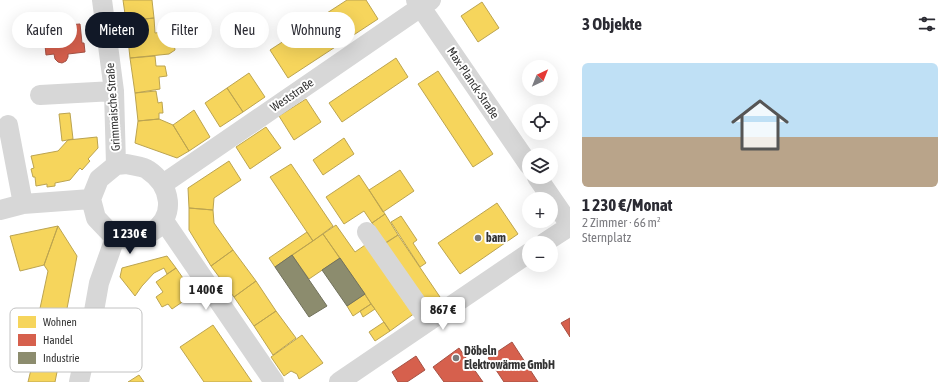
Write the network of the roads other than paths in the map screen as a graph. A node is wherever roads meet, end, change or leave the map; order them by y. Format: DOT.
graph roads {
  1 [pos="102,0"];
  2 [pos="423,2"];
  3 [pos="114,90"];
  4 [pos="40,95"];
  5 [pos="8,125"];
  6 [pos="522,154"];
  7 [pos="116,166"];
  8 [pos="163,184"];
  9 [pos="540,184"];
  10 [pos="91,199"];
  11 [pos="23,204"];
  12 [pos="0,210"];
  13 [pos="164,221"];
  14 [pos="367,232"];
  15 [pos="563,235"];
  16 [pos="115,238"];
  17 [pos="522,258"];
  18 [pos="95,308"];
  19 [pos="429,321"];
  20 [pos="80,372"];
  21 [pos="78,382"];
  22 [pos="274,382"];
  23 [pos="339,382"];
  1 -- 3 [label="street, Grimmaische Straße"];
  2 -- 6 [label="street, Max-Planck-Straße"];
  2 -- 8 [label="street, Weststraße"];
  3 -- 4 [label="street"];
  3 -- 7 [label="street, Grimmaische Straße"];
  5 -- 11 [label="street"];
  7 -- 8 [label="street"];
  7 -- 10 [label="street"];
  8 -- 13 [label="street"];
  9 -- 15 [label="street"];
  10 -- 11 [label="street"];
  10 -- 16 [label="street"];
  11 -- 12 [label="street"];
  13 -- 16 [label="street"];
  13 -- 22 [label="street"];
  14 -- 19 [label="street"];
  16 -- 18 [label="street"];
  17 -- 19 [label="street"];
  19 -- 23 [label="street"];
  20 -- 21 [label="street"];
}
